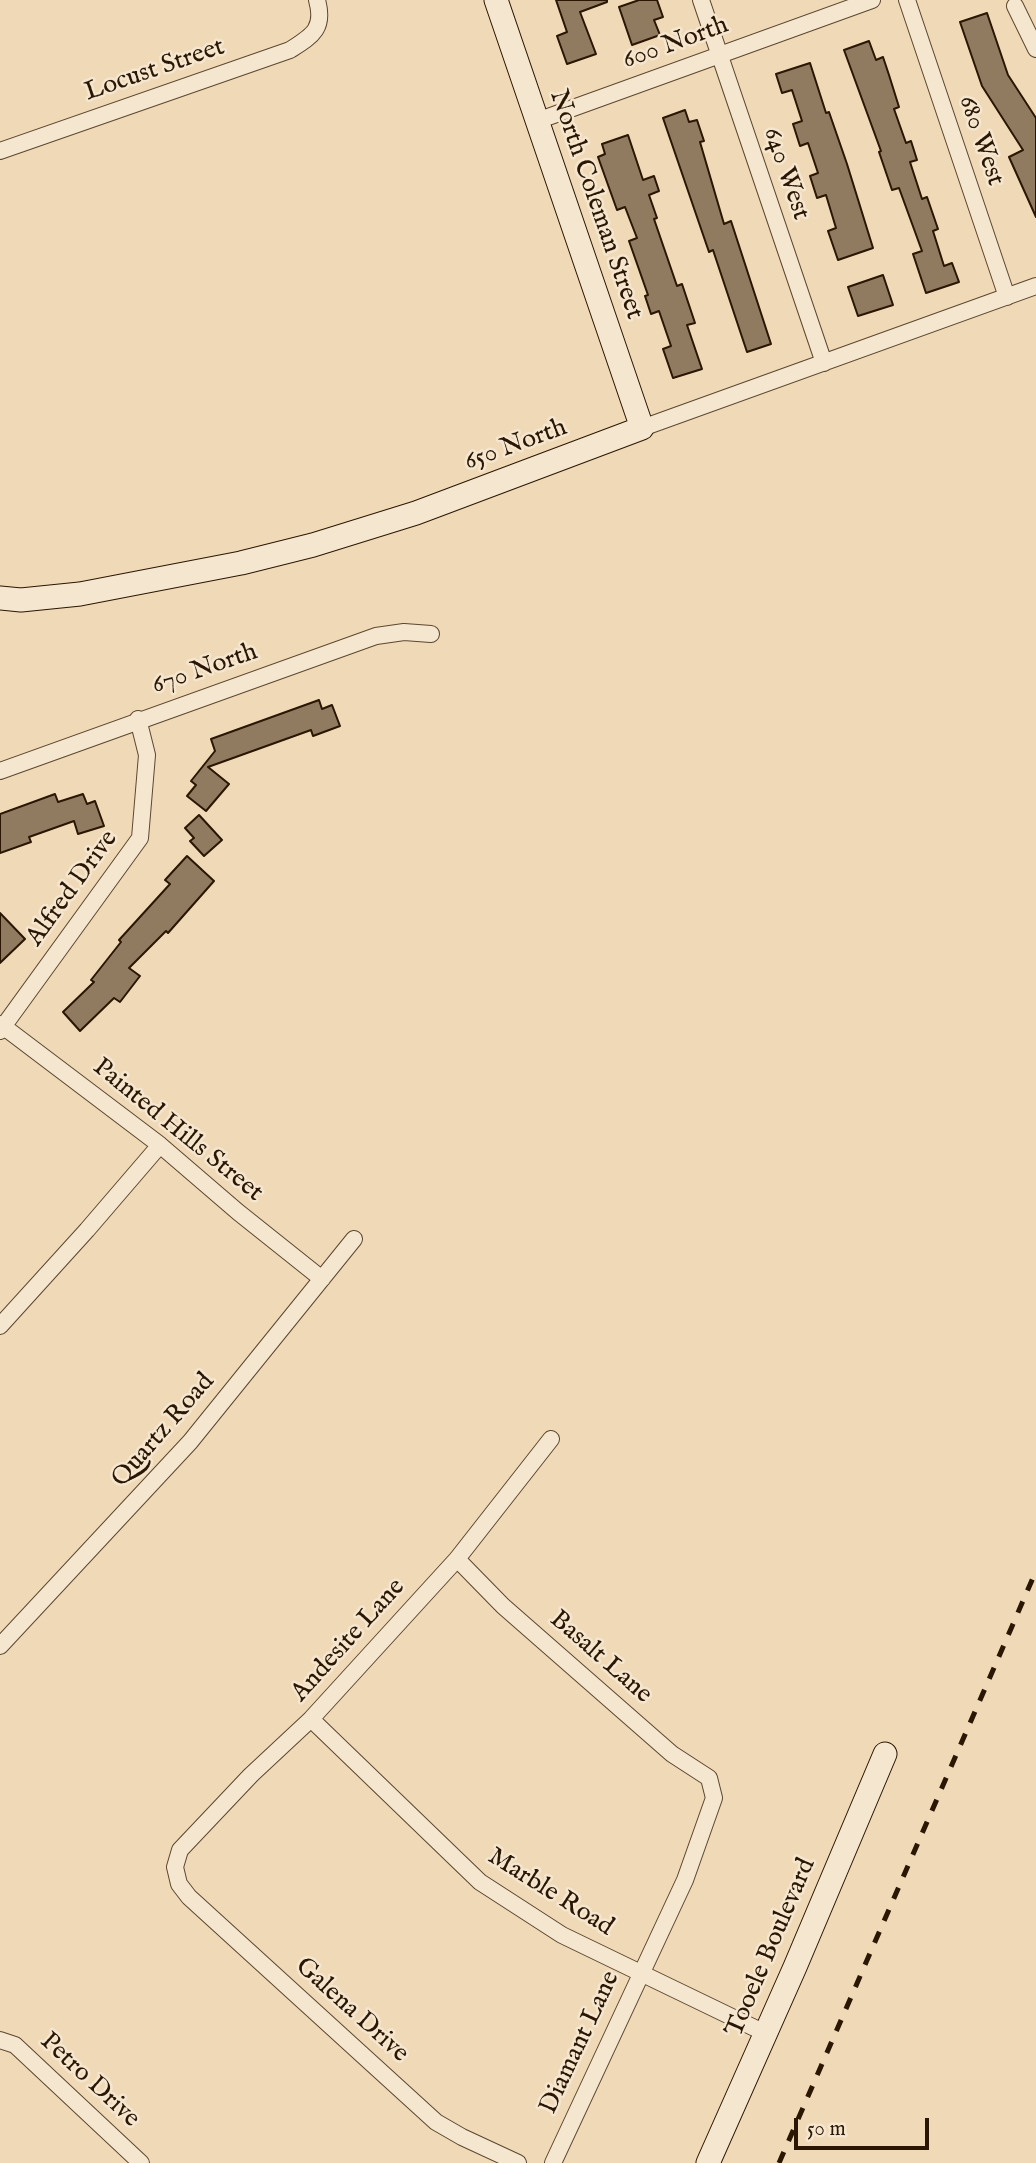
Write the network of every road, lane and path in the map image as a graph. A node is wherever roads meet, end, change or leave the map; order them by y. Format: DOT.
graph roads {
  1 [pos="317,0"];
  2 [pos="496,0"];
  3 [pos="701,0"];
  4 [pos="872,0"];
  5 [pos="907,0"];
  6 [pos="1015,6"];
  7 [pos="1036,50"];
  8 [pos="719,55"];
  9 [pos="537,121"];
  10 [pos="0,151"];
  11 [pos="1036,286"];
  12 [pos="1007,297"];
  13 [pos="824,363"];
  14 [pos="642,428"];
  15 [pos="0,598"];
  16 [pos="431,634"];
  17 [pos="138,719"];
  18 [pos="0,771"];
  19 [pos="1,1027"];
  20 [pos="160,1144"];
  21 [pos="354,1239"];
  22 [pos="322,1279"];
  23 [pos="0,1326"];
  24 [pos="551,1439"];
  25 [pos="457,1559"];
  26 [pos="0,1646"];
  27 [pos="312,1719"];
  28 [pos="885,1754"];
  29 [pos="712,1789"];
  30 [pos="175,1867"];
  31 [pos="640,1975"];
  32 [pos="765,2033"];
  33 [pos="0,2040"];
  34 [pos="141,2163"];
  35 [pos="518,2163"];
  36 [pos="554,2163"];
  37 [pos="708,2163"];
  1 -- 10 [label="street, Locust Street"];
  2 -- 9 [label="street, North Coleman Street"];
  3 -- 8 [label="street, 640 West"];
  4 -- 8 [label="street, 600 North"];
  5 -- 12 [label="street, 680 West"];
  6 -- 7 [label="street"];
  8 -- 9 [label="street, 600 North"];
  8 -- 13 [label="street, 640 West"];
  9 -- 14 [label="street, North Coleman Street"];
  11 -- 12 [label="street, 650 North"];
  12 -- 13 [label="street, 650 North"];
  13 -- 14 [label="street, 650 North"];
  14 -- 15 [label="street, 650 North"];
  16 -- 17 [label="street, 670 North"];
  17 -- 18 [label="street, 670 North"];
  17 -- 19 [label="street, Alfred Drive"];
  19 -- 20 [label="street, Painted Hills Street"];
  20 -- 22 [label="street, Painted Hills Street"];
  20 -- 23 [label="street"];
  21 -- 22 [label="street, Quartz Road"];
  22 -- 26 [label="street, Quartz Road"];
  24 -- 25 [label="street, Andesite Lane"];
  25 -- 27 [label="street, Andesite Lane"];
  25 -- 29 [label="street, Basalt Lane"];
  27 -- 30 [label="street, Andesite Lane"];
  27 -- 31 [label="street, Marble Road"];
  28 -- 32 [label="street, Tooele Boulevard"];
  29 -- 31 [label="street, Diamant Lane"];
  30 -- 35 [label="street, Galena Drive"];
  31 -- 32 [label="street, Marble Road"];
  31 -- 36 [label="street, Diamant Lane"];
  32 -- 37 [label="street, Tooele Boulevard"];
  33 -- 34 [label="street, Petro Drive"];
}
